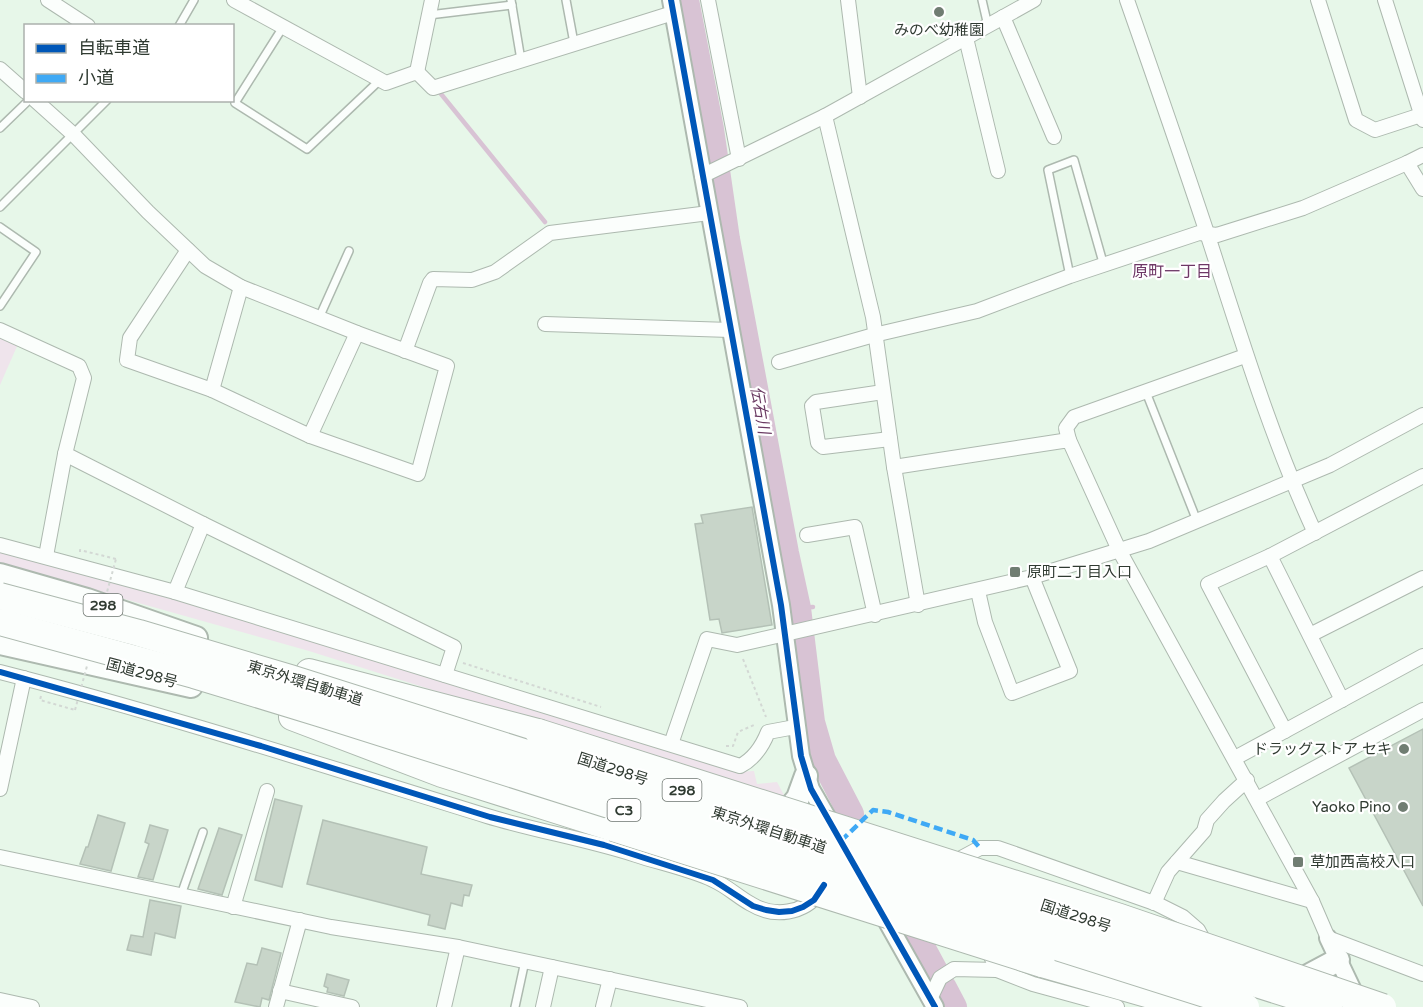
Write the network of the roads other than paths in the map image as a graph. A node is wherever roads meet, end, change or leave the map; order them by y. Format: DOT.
graph roads {
  1 [pos="48,0"];
  2 [pos="194,0"];
  3 [pos="234,0"];
  4 [pos="432,0"];
  5 [pos="566,0"];
  6 [pos="708,0"];
  7 [pos="848,0"];
  8 [pos="982,0"];
  9 [pos="1034,0"];
  10 [pos="1127,0"];
  11 [pos="1318,0"];
  12 [pos="1385,0"];
  13 [pos="512,2"];
  14 [pos="1016,5"];
  15 [pos="672,6"];
  16 [pos="429,15"];
  17 [pos="1003,17"];
  18 [pos="84,24"];
  19 [pos="180,24"];
  20 [pos="988,26"];
  21 [pos="283,27"];
  22 [pos="966,38"];
  23 [pos="574,43"];
  24 [pos="521,60"];
  25 [pos="0,69"];
  26 [pos="417,72"];
  27 [pos="380,80"];
  28 [pos="24,90"];
  29 [pos="860,97"];
  30 [pos="27,102"];
  31 [pos="37,102"];
  32 [pos="105,102"];
  33 [pos="825,116"];
  34 [pos="1422,117"];
  35 [pos="0,128"];
  36 [pos="74,135"];
  37 [pos="1054,137"];
  38 [pos="1423,154"];
  39 [pos="736,161"];
  40 [pos="1407,164"];
  41 [pos="998,171"];
  42 [pos="705,174"];
  43 [pos="1423,189"];
  44 [pos="0,207"];
  45 [pos="709,213"];
  46 [pos="0,226"];
  47 [pos="1207,234"];
  48 [pos="188,250"];
  49 [pos="349,251"];
  50 [pos="1104,266"];
  51 [pos="1070,276"];
  52 [pos="241,287"];
  53 [pos="0,306"];
  54 [pos="319,318"];
  55 [pos="545,324"];
  56 [pos="0,330"];
  57 [pos="730,330"];
  58 [pos="357,333"];
  59 [pos="874,335"];
  60 [pos="405,351"];
  61 [pos="1245,356"];
  62 [pos="779,362"];
  63 [pos="213,390"];
  64 [pos="883,392"];
  65 [pos="1146,392"];
  66 [pos="1423,415"];
  67 [pos="310,436"];
  68 [pos="890,439"];
  69 [pos="1070,440"];
  70 [pos="65,454"];
  71 [pos="894,467"];
  72 [pos="1423,476"];
  73 [pos="1292,482"];
  74 [pos="1197,521"];
  75 [pos="203,524"];
  76 [pos="1315,532"];
  77 [pos="807,535"];
  78 [pos="0,545"];
  79 [pos="1119,550"];
  80 [pos="46,556"];
  81 [pos="1270,556"];
  82 [pos="0,575"];
  83 [pos="1032,578"];
  84 [pos="1423,578"];
  85 [pos="0,584"];
  86 [pos="978,591"];
  87 [pos="175,592"];
  88 [pos="0,596"];
  89 [pos="918,605"];
  90 [pos="875,615"];
  91 [pos="0,622"];
  92 [pos="790,632"];
  93 [pos="0,635"];
  94 [pos="1310,635"];
  95 [pos="204,641"];
  96 [pos="0,643"];
  97 [pos="1423,656"];
  98 [pos="0,672"];
  99 [pos="309,672"];
  100 [pos="445,675"];
  101 [pos="24,678"];
  102 [pos="191,686"];
  103 [pos="1342,700"];
  104 [pos="1423,710"];
  105 [pos="292,717"];
  106 [pos="795,727"];
  107 [pos="1285,730"];
  108 [pos="671,744"];
  109 [pos="1235,758"];
  110 [pos="806,776"];
  111 [pos="1247,780"];
  112 [pos="0,789"];
  113 [pos="267,791"];
  114 [pos="1257,799"];
  115 [pos="779,821"];
  116 [pos="203,832"];
  117 [pos="841,841"];
  118 [pos="0,857"];
  119 [pos="1176,862"];
  120 [pos="937,871"];
  121 [pos="824,885"];
  122 [pos="181,895"];
  123 [pos="875,901"];
  124 [pos="1312,901"];
  125 [pos="1154,903"];
  126 [pos="233,907"];
  127 [pos="300,920"];
  128 [pos="982,935"];
  129 [pos="1328,938"];
  130 [pos="458,947"];
  131 [pos="1338,960"];
  132 [pos="525,961"];
  133 [pos="1215,961"];
  134 [pos="552,967"];
  135 [pos="997,970"];
  136 [pos="1423,974"];
  137 [pos="610,979"];
  138 [pos="1297,987"];
  139 [pos="280,991"];
  140 [pos="0,1000"];
  141 [pos="933,1003"];
  142 [pos="712,1004"];
  143 [pos="32,1007"];
  144 [pos="276,1007"];
  145 [pos="352,1007"];
  146 [pos="444,1007"];
  147 [pos="515,1007"];
  148 [pos="543,1007"];
  149 [pos="603,1007"];
  150 [pos="741,1007"];
  151 [pos="1117,1007"];
  152 [pos="1192,1007"];
  153 [pos="1209,1007"];
  154 [pos="1246,1007"];
  155 [pos="1329,1007"];
  156 [pos="1361,1007"];
  157 [pos="1383,1007"];
  1 -- 18 [label="street"];
  2 -- 19 [label="lane"];
  3 -- 21 [label="street"];
  4 -- 16 [label="street"];
  5 -- 23 [label="lane"];
  6 -- 39 [label="street"];
  7 -- 29 [label="street"];
  8 -- 20 [label="lane"];
  9 -- 14 [label="street"];
  10 -- 47 [label="street"];
  11 -- 34 [label="street"];
  12 -- 34 [label="street"];
  13 -- 16 [label="lane"];
  13 -- 24 [label="lane"];
  14 -- 17 [label="street"];
  15 -- 23 [label="street"];
  15 -- 42 [label="street"];
  16 -- 26 [label="street"];
  17 -- 20 [label="street"];
  17 -- 37 [label="street"];
  20 -- 22 [label="street"];
  21 -- 27 [label="street"];
  21 -- 27 [label="lane"];
  22 -- 29 [label="street"];
  22 -- 41 [label="street"];
  23 -- 24 [label="street"];
  24 -- 26 [label="street"];
  25 -- 28 [label="street"];
  26 -- 27 [label="street"];
  29 -- 33 [label="street"];
  30 -- 35 [label="lane"];
  31 -- 36 [label="street"];
  32 -- 36 [label="lane"];
  33 -- 39 [label="street"];
  33 -- 59 [label="street"];
  36 -- 44 [label="lane"];
  36 -- 48 [label="street"];
  38 -- 40 [label="street"];
  39 -- 42 [label="street"];
  40 -- 43 [label="street"];
  40 -- 47 [label="street"];
  42 -- 45 [label="street"];
  45 -- 57 [label="street"];
  45 -- 60 [label="street"];
  46 -- 53 [label="lane"];
  47 -- 50 [label="street"];
  47 -- 61 [label="street"];
  48 -- 52 [label="street"];
  48 -- 63 [label="street"];
  49 -- 54 [label="lane"];
  50 -- 51 [label="street"];
  50 -- 51 [label="lane"];
  51 -- 59 [label="street"];
  52 -- 54 [label="street"];
  52 -- 63 [label="street"];
  54 -- 58 [label="street"];
  55 -- 57 [label="street"];
  56 -- 70 [label="street"];
  57 -- 92 [label="street"];
  58 -- 60 [label="street"];
  58 -- 67 [label="street"];
  59 -- 62 [label="street"];
  59 -- 64 [label="street"];
  60 -- 67 [label="street"];
  61 -- 65 [label="street"];
  61 -- 73 [label="street"];
  63 -- 67 [label="street"];
  64 -- 68 [label="street"];
  64 -- 68 [label="street"];
  65 -- 69 [label="street"];
  65 -- 74 [label="lane"];
  66 -- 73 [label="street"];
  68 -- 71 [label="street"];
  69 -- 71 [label="street"];
  69 -- 79 [label="street"];
  70 -- 75 [label="street"];
  70 -- 80 [label="street"];
  71 -- 89 [label="street"];
  72 -- 76 [label="street"];
  73 -- 74 [label="street"];
  73 -- 76 [label="street"];
  74 -- 79 [label="street"];
  75 -- 87 [label="street"];
  75 -- 100 [label="street"];
  76 -- 81 [label="street"];
  77 -- 90 [label="street"];
  78 -- 80 [label="street"];
  79 -- 83 [label="street"];
  79 -- 109 [label="street"];
  80 -- 87 [label="street"];
  81 -- 94 [label="street"];
  81 -- 107 [label="street"];
  82 -- 95 [label="highway, 298"];
  83 -- 86 [label="street"];
  83 -- 86 [label="street"];
  84 -- 94 [label="street"];
  85 -- 95 [label="highway, 国道298号 / 298"];
  86 -- 89 [label="street"];
  87 -- 100 [label="street"];
  88 -- 155 [label="highway, 東京外環自動車道 / C3, bridge"];
  89 -- 90 [label="street"];
  90 -- 92 [label="street"];
  91 -- 154 [label="highway, 東京外環自動車道 / C3, bridge"];
  92 -- 106 [label="street"];
  92 -- 108 [label="street"];
  93 -- 102 [label="highway, 国道298号"];
  94 -- 103 [label="street"];
  95 -- 99 [label="highway, 国道298号 / 298"];
  96 -- 102 [label="highway"];
  97 -- 103 [label="street"];
  98 -- 101 [label="street"];
  99 -- 115 [label="highway, 国道298号 / 298"];
  99 -- 157 [label="highway, bridge"];
  100 -- 108 [label="street"];
  101 -- 112 [label="street"];
  101 -- 121 [label="street"];
  102 -- 105 [label="highway, 国道298号"];
  103 -- 107 [label="street"];
  104 -- 114 [label="street"];
  105 -- 121 [label="highway, 国道298号"];
  105 -- 152 [label="highway, bridge"];
  106 -- 108 [label="street"];
  106 -- 110 [label="street"];
  107 -- 109 [label="street"];
  109 -- 111 [label="street"];
  110 -- 115 [label="highway"];
  110 -- 117 [label="street"];
  111 -- 114 [label="street"];
  111 -- 119 [label="street"];
  113 -- 126 [label="street"];
  114 -- 124 [label="street"];
  115 -- 117 [label="highway, 国道298号 / 298"];
  116 -- 122 [label="lane"];
  117 -- 120 [label="highway, 国道298号 / 298"];
  117 -- 123 [label="street"];
  118 -- 122 [label="street"];
  119 -- 124 [label="street"];
  119 -- 125 [label="street"];
  120 -- 125 [label="street"];
  120 -- 133 [label="highway, 国道298号 / 298"];
  121 -- 123 [label="highway, 国道298号"];
  122 -- 126 [label="street"];
  123 -- 128 [label="highway, 国道298号"];
  123 -- 141 [label="street"];
  124 -- 129 [label="street"];
  125 -- 133 [label="street"];
  126 -- 127 [label="street"];
  127 -- 130 [label="street"];
  127 -- 139 [label="street"];
  128 -- 135 [label="street"];
  128 -- 153 [label="highway, 国道298号"];
  129 -- 131 [label="street"];
  129 -- 136 [label="street"];
  130 -- 132 [label="street"];
  130 -- 146 [label="street"];
  131 -- 138 [label="highway"];
  131 -- 156 [label="street"];
  132 -- 134 [label="street"];
  132 -- 147 [label="lane"];
  133 -- 138 [label="highway, 国道298号 / 298"];
  134 -- 137 [label="street"];
  134 -- 148 [label="street"];
  135 -- 141 [label="street"];
  135 -- 151 [label="street"];
  137 -- 142 [label="street"];
  137 -- 149 [label="street"];
  138 -- 156 [label="highway, 国道298号 / 298"];
  139 -- 144 [label="street"];
  139 -- 145 [label="street"];
  140 -- 143 [label="street"];
  142 -- 150 [label="street"];
}
